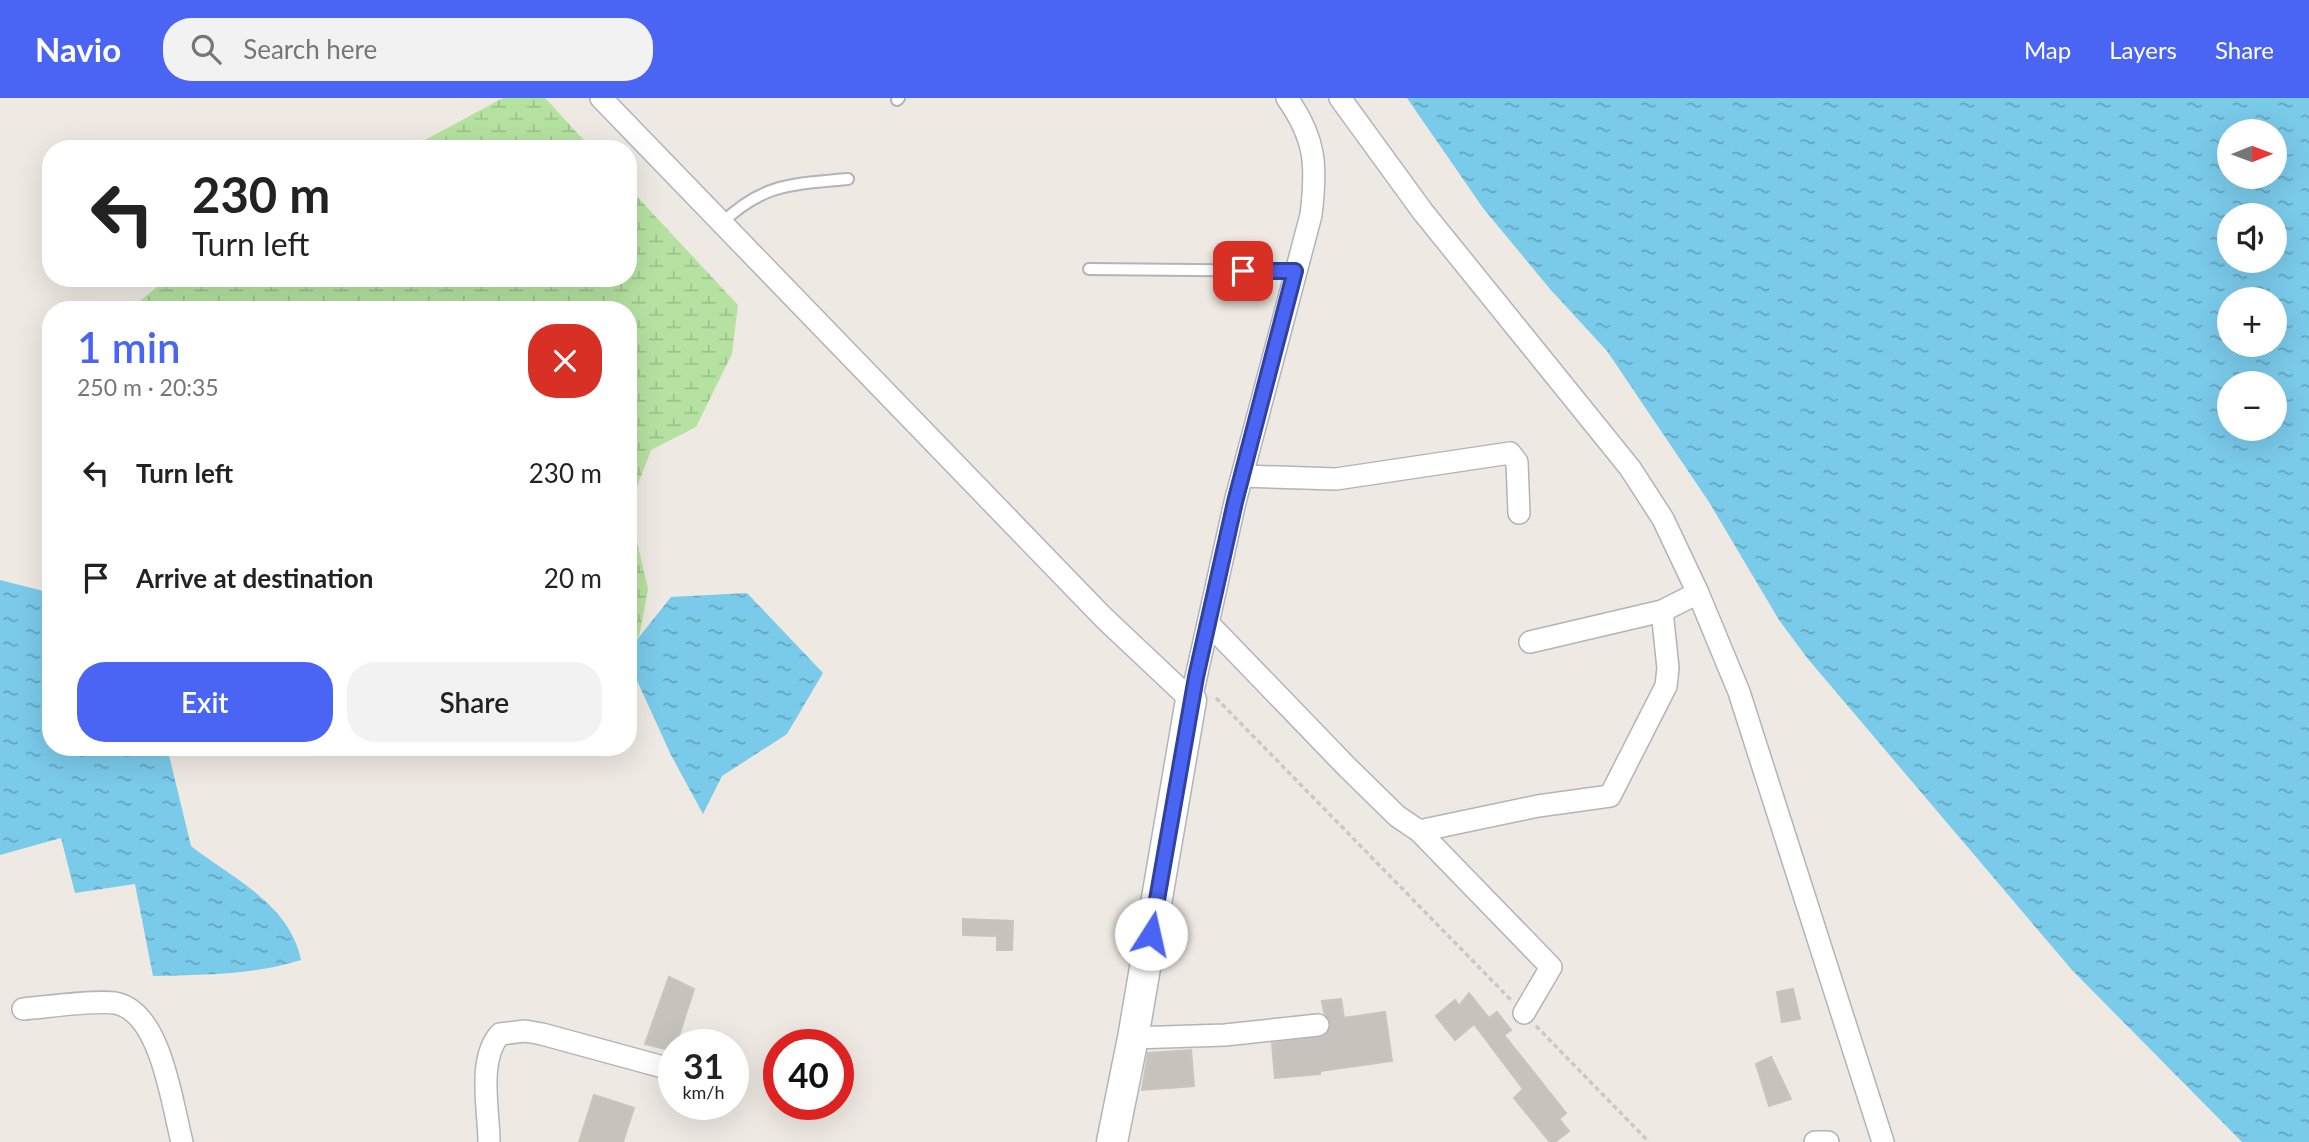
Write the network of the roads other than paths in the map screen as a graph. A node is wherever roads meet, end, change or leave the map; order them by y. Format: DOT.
graph roads {
  1 [pos="601,98"];
  2 [pos="1287,98"];
  3 [pos="1340,98"];
  4 [pos="848,179"];
  5 [pos="722,223"];
  6 [pos="1089,269"];
  7 [pos="1295,271"];
  8 [pos="1243,476"];
  9 [pos="1519,513"];
  10 [pos="1699,593"];
  11 [pos="1662,611"];
  12 [pos="1208,623"];
  13 [pos="1530,642"];
  14 [pos="1194,689"];
  15 [pos="1419,831"];
  16 [pos="23,1009"];
  17 [pos="1524,1013"];
  18 [pos="1318,1025"];
  19 [pos="1133,1038"];
  20 [pos="658,1066"];
  21 [pos="182,1142"];
  22 [pos="489,1142"];
  23 [pos="1112,1142"];
  24 [pos="1815,1142"];
  25 [pos="1828,1142"];
  26 [pos="1883,1142"];
  1 -- 5 [label="street"];
  2 -- 7 [label="street"];
  3 -- 10 [label="street"];
  4 -- 5 [label="lane"];
  5 -- 14 [label="street"];
  6 -- 7 [label="lane"];
  7 -- 8 [label="street"];
  8 -- 9 [label="street"];
  8 -- 12 [label="street"];
  10 -- 11 [label="street"];
  10 -- 26 [label="street"];
  11 -- 13 [label="street"];
  11 -- 15 [label="street"];
  12 -- 14 [label="street"];
  12 -- 15 [label="street"];
  14 -- 19 [label="street"];
  15 -- 17 [label="street"];
  16 -- 21 [label="street"];
  18 -- 19 [label="street"];
  19 -- 23 [label="street"];
  20 -- 22 [label="street"];
  24 -- 25 [label="street"];
}
